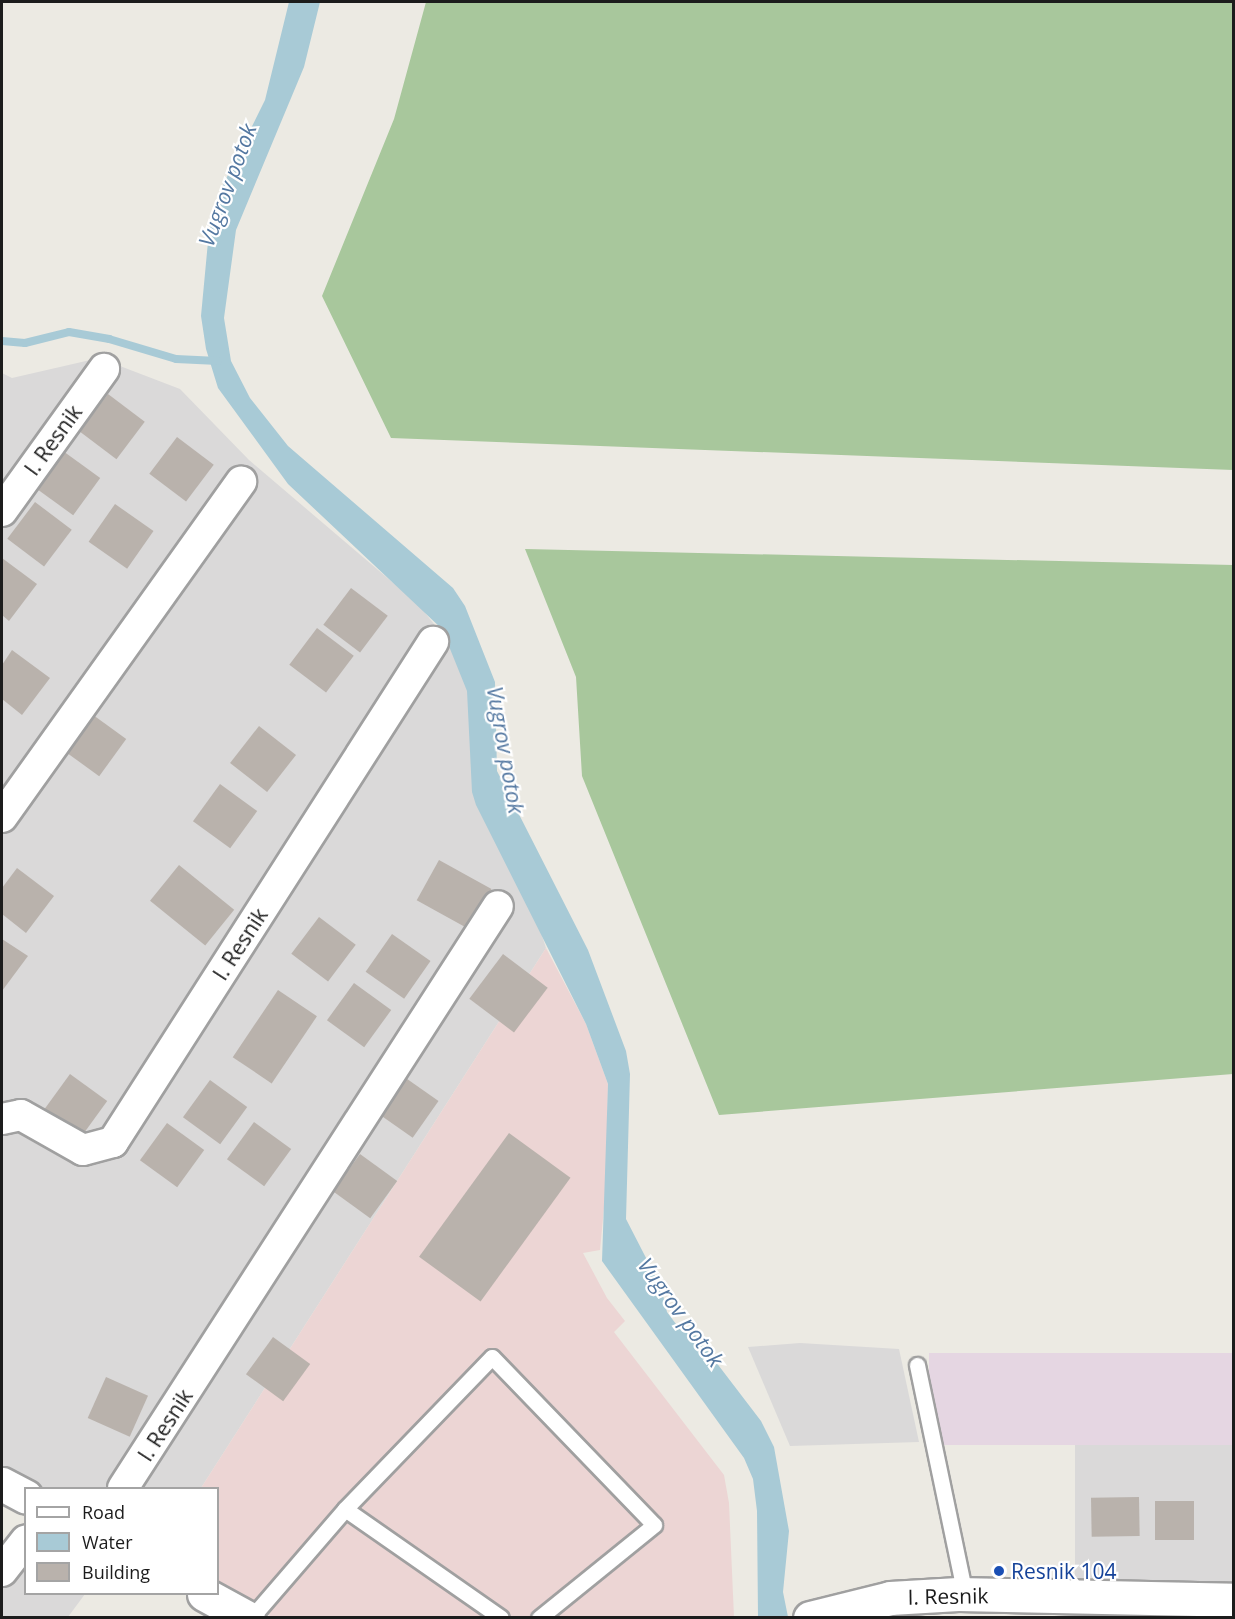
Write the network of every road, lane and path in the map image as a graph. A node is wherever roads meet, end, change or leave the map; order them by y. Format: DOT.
graph roads {
  1 [pos="104,369"];
  2 [pos="242,482"];
  3 [pos="2,511"];
  4 [pos="433,642"];
  5 [pos="2,817"];
  6 [pos="498,906"];
  7 [pos="2,1119"];
  8 [pos="917,1365"];
  9 [pos="2,1484"];
  10 [pos="124,1487"];
  11 [pos="24,1496"];
  12 [pos="345,1509"];
  13 [pos="24,1543"];
  14 [pos="2,1571"];
  15 [pos="965,1594"];
  16 [pos="208,1595"];
  17 [pos="1233,1600"];
  18 [pos="815,1615"];
  19 [pos="249,1617"];
  20 [pos="501,1617"];
  21 [pos="539,1617"];
  1 -- 3 [label="street, I. Resnik"];
  2 -- 5 [label="street"];
  4 -- 7 [label="street, I. Resnik"];
  6 -- 10 [label="street, I. Resnik"];
  8 -- 15 [label="lane"];
  9 -- 11 [label="street"];
  12 -- 19 [label="lane"];
  12 -- 20 [label="lane"];
  12 -- 21 [label="lane"];
  13 -- 14 [label="street"];
  15 -- 17 [label="street, I. Resnik"];
  15 -- 18 [label="street, I. Resnik"];
  16 -- 19 [label="street"];
}
